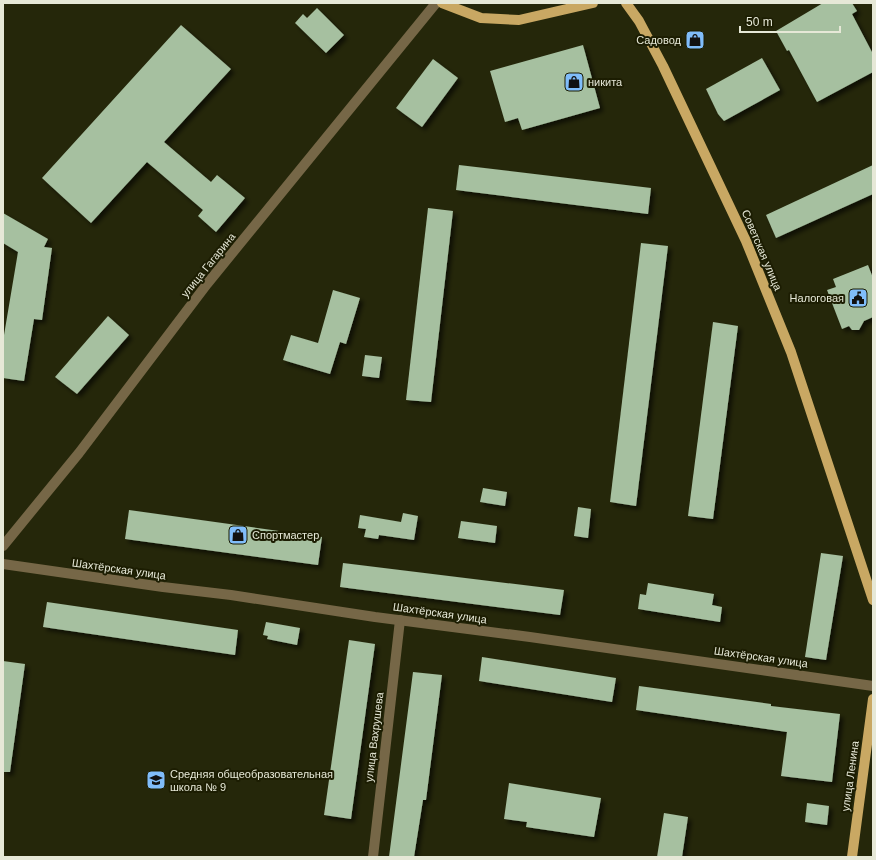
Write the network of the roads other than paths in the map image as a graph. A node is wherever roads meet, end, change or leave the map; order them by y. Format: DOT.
graph roads {
  1 [pos="436,3"];
  2 [pos="442,3"];
  3 [pos="593,3"];
  4 [pos="626,3"];
  5 [pos="3,546"];
  6 [pos="3,564"];
  7 [pos="873,600"];
  8 [pos="400,620"];
  9 [pos="873,686"];
  10 [pos="873,699"];
  11 [pos="373,857"];
  12 [pos="852,857"];
  1 -- 5 [label="street, улица Гагарина"];
  2 -- 3 [label="main road"];
  4 -- 7 [label="main road, Советская улица"];
  6 -- 8 [label="street, Шахтёрская улица"];
  8 -- 9 [label="street, Шахтёрская улица"];
  8 -- 11 [label="street, улица Вахрушева"];
  10 -- 12 [label="main road, улица Ленина"];
}
